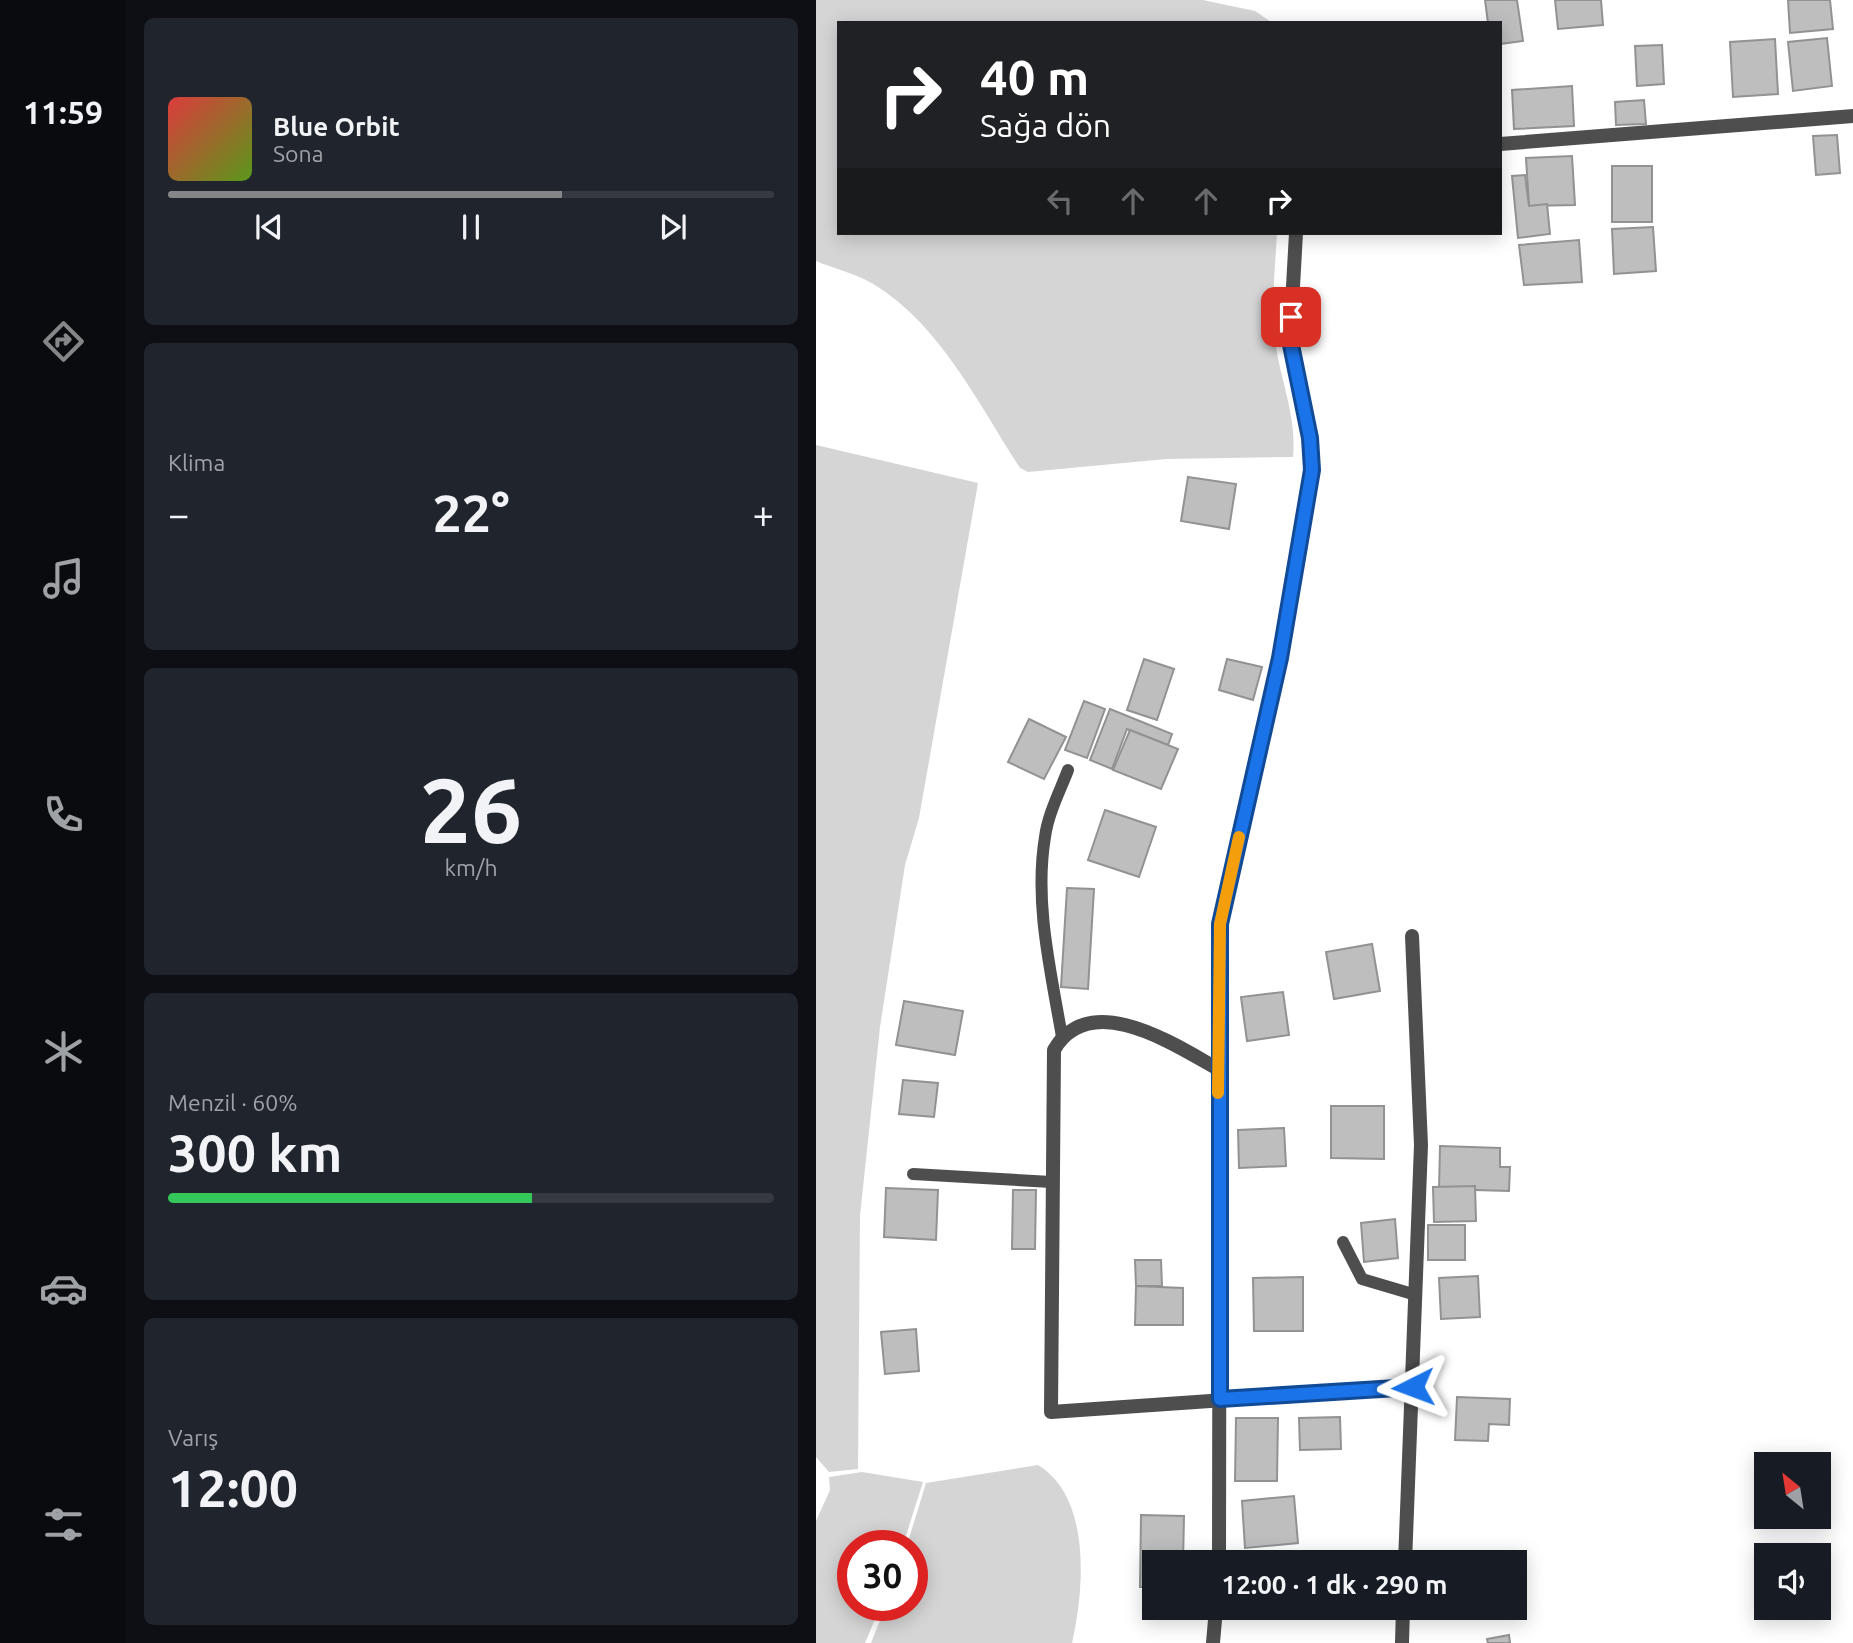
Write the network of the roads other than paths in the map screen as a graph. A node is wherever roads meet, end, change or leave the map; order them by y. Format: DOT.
graph roads {
  1 [pos="1854,116"];
  2 [pos="1502,144"];
  3 [pos="1296,235"];
  4 [pos="1068,770"];
  5 [pos="1412,936"];
  6 [pos="1062,1037"];
  7 [pos="1218,1069"];
  8 [pos="913,1174"];
  9 [pos="1051,1182"];
  10 [pos="1343,1242"];
  11 [pos="1416,1295"];
  12 [pos="1413,1387"];
  13 [pos="1220,1399"];
  14 [pos="1219,1550"];
  15 [pos="1406,1550"];
  16 [pos="1215,1620"];
  17 [pos="1403,1620"];
  18 [pos="1213,1643"];
  19 [pos="1402,1643"];
  1 -- 2 [label="street"];
  3 -- 7 [label="street"];
  4 -- 6 [label="lane"];
  5 -- 11 [label="street"];
  6 -- 7 [label="street"];
  6 -- 9 [label="street"];
  7 -- 13 [label="street"];
  8 -- 9 [label="lane"];
  9 -- 13 [label="street"];
  10 -- 11 [label="lane"];
  11 -- 12 [label="street"];
  12 -- 13 [label="street"];
  12 -- 15 [label="street"];
  13 -- 14 [label="street"];
  16 -- 18 [label="street"];
  17 -- 19 [label="street"];
}
